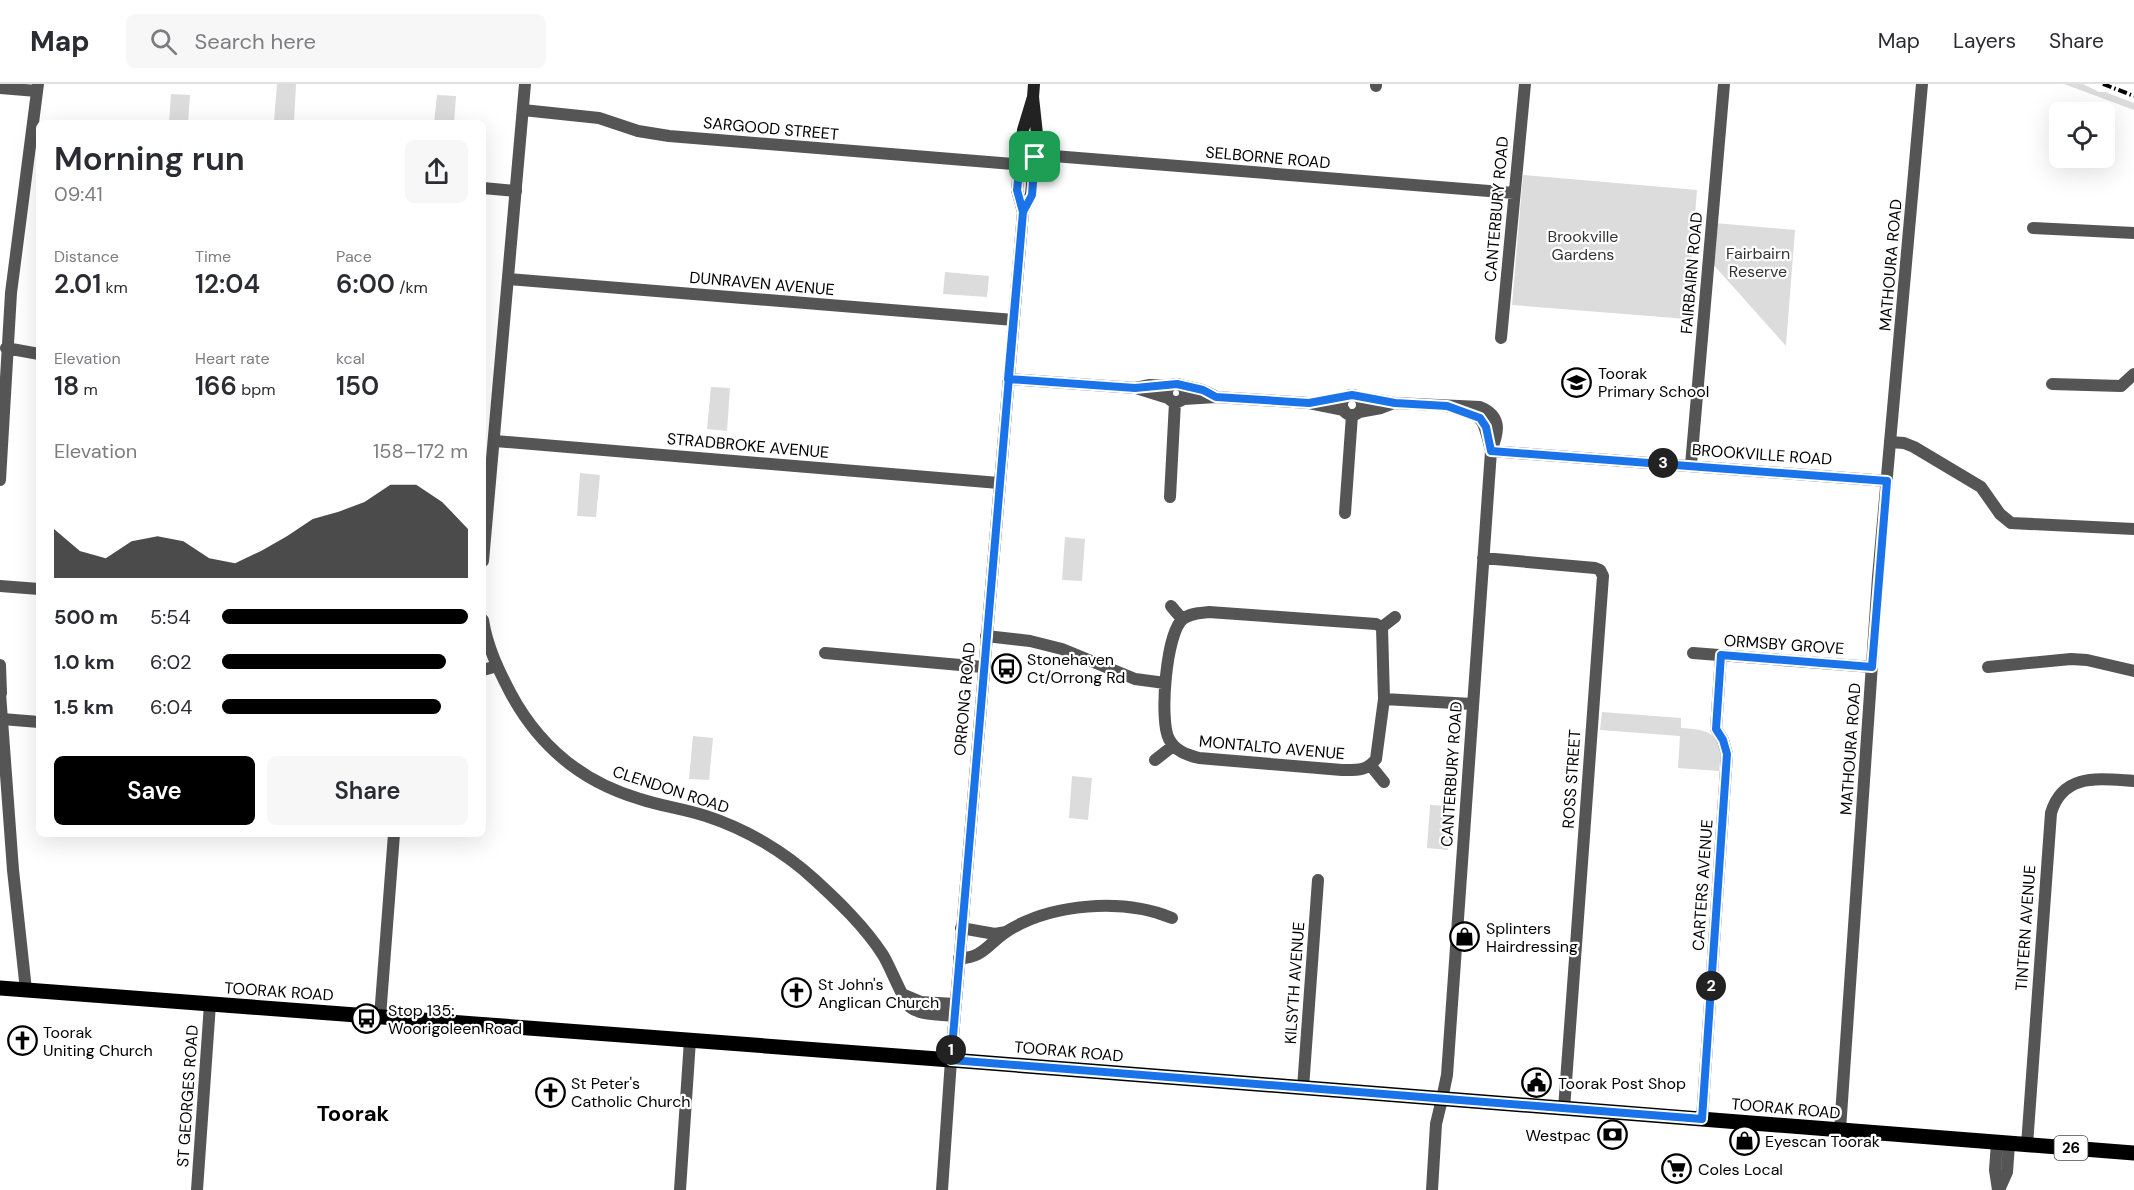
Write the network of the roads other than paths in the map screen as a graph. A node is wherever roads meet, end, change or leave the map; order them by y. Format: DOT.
graph roads {
  1 [pos="525,84"];
  2 [pos="1034,84"];
  3 [pos="1525,84"];
  4 [pos="1724,84"];
  5 [pos="1922,84"];
  6 [pos="0,88"];
  7 [pos="38,88"];
  8 [pos="1033,97"];
  9 [pos="523,110"];
  10 [pos="34,150"];
  11 [pos="1035,157"];
  12 [pos="1020,162"];
  13 [pos="486,188"];
  14 [pos="516,191"];
  15 [pos="1514,193"];
  16 [pos="1023,212"];
  17 [pos="2033,228"];
  18 [pos="2134,233"];
  19 [pos="508,279"];
  20 [pos="1014,320"];
  21 [pos="1501,338"];
  22 [pos="6,348"];
  23 [pos="36,353"];
  24 [pos="2134,375"];
  25 [pos="1008,379"];
  26 [pos="2052,384"];
  27 [pos="1175,394"];
  28 [pos="1354,397"];
  29 [pos="1309,403"];
  30 [pos="1395,403"];
  31 [pos="1352,412"];
  32 [pos="495,441"];
  33 [pos="1890,442"];
  34 [pos="1491,451"];
  35 [pos="1691,465"];
  36 [pos="0,480"];
  37 [pos="1887,481"];
  38 [pos="999,483"];
  39 [pos="1170,497"];
  40 [pos="1345,513"];
  41 [pos="2134,529"];
  42 [pos="486,531"];
  43 [pos="1484,558"];
  44 [pos="0,586"];
  45 [pos="36,589"];
  46 [pos="1171,606"];
  47 [pos="1395,616"];
  48 [pos="1182,619"];
  49 [pos="1382,627"];
  50 [pos="486,630"];
  51 [pos="986,636"];
  52 [pos="825,653"];
  53 [pos="1693,653"];
  54 [pos="1721,655"];
  55 [pos="0,665"];
  56 [pos="497,666"];
  57 [pos="983,667"];
  58 [pos="1872,667"];
  59 [pos="1988,667"];
  60 [pos="486,669"];
  61 [pos="2134,671"];
  62 [pos="1165,683"];
  63 [pos="1,693"];
  64 [pos="1384,699"];
  65 [pos="1472,704"];
  66 [pos="2,715"];
  67 [pos="36,721"];
  68 [pos="1173,746"];
  69 [pos="1155,760"];
  70 [pos="1371,766"];
  71 [pos="1384,782"];
  72 [pos="2134,782"];
  73 [pos="394,837"];
  74 [pos="1318,880"];
  75 [pos="1172,918"];
  76 [pos="961,928"];
  77 [pos="1006,932"];
  78 [pos="959,958"];
  79 [pos="0,988"];
  80 [pos="26,990"];
  81 [pos="210,1004"];
  82 [pos="955,1010"];
  83 [pos="380,1017"];
  84 [pos="690,1041"];
  85 [pos="951,1060"];
  86 [pos="1303,1088"];
  87 [pos="1442,1099"];
  88 [pos="1564,1108"];
  89 [pos="1702,1119"];
  90 [pos="1840,1130"];
  91 [pos="2003,1143"];
  92 [pos="2027,1145"];
  93 [pos="2134,1153"];
  94 [pos="198,1190"];
  95 [pos="680,1190"];
  96 [pos="942,1190"];
  97 [pos="1432,1190"];
  98 [pos="1999,1190"];
  1 -- 9 [label="street"];
  2 -- 8 [label="main road, ORRONG ROAD"];
  3 -- 15 [label="street, CANTERBURY ROAD"];
  4 -- 35 [label="street, FAIRBAIRN ROAD"];
  5 -- 33 [label="street, MATHOURA ROAD"];
  6 -- 7 [label="street"];
  7 -- 10 [label="street"];
  8 -- 11 [label="main road, ORRONG ROAD"];
  8 -- 12 [label="main road, ORRONG ROAD"];
  9 -- 12 [label="street, SARGOOD STREET"];
  9 -- 14 [label="street"];
  10 -- 22 [label="street"];
  11 -- 12 [label="street, SELBORNE ROAD"];
  11 -- 15 [label="street, SELBORNE ROAD"];
  11 -- 16 [label="main road, ORRONG ROAD"];
  12 -- 16 [label="main road, ORRONG ROAD"];
  13 -- 14 [label="street"];
  14 -- 19 [label="street"];
  15 -- 21 [label="street, CANTERBURY ROAD"];
  16 -- 20 [label="main road, ORRONG ROAD"];
  17 -- 18 [label="street"];
  19 -- 20 [label="street, DUNRAVEN AVENUE"];
  19 -- 32 [label="street"];
  20 -- 25 [label="main road, ORRONG ROAD"];
  22 -- 23 [label="street"];
  22 -- 36 [label="street"];
  24 -- 26 [label="street"];
  25 -- 27 [label="street"];
  25 -- 38 [label="main road, ORRONG ROAD"];
  27 -- 29 [label="street"];
  27 -- 39 [label="street"];
  28 -- 29 [label="street"];
  28 -- 30 [label="street"];
  28 -- 31 [label="street"];
  28 -- 31 [label="street"];
  29 -- 31 [label="street"];
  30 -- 31 [label="street"];
  30 -- 34 [label="street, CANTERBURY ROAD"];
  31 -- 40 [label="street"];
  32 -- 38 [label="street, STRADBROKE AVENUE"];
  32 -- 42 [label="street"];
  33 -- 37 [label="street, MATHOURA ROAD"];
  33 -- 41 [label="street"];
  34 -- 35 [label="street, BROOKVILLE ROAD"];
  34 -- 43 [label="street, CANTERBURY ROAD"];
  35 -- 37 [label="street, BROOKVILLE ROAD"];
  37 -- 58 [label="street, MATHOURA ROAD"];
  38 -- 51 [label="main road, ORRONG ROAD"];
  43 -- 65 [label="street, CANTERBURY ROAD"];
  43 -- 88 [label="street, ROSS STREET"];
  44 -- 45 [label="street"];
  46 -- 48 [label="street"];
  47 -- 49 [label="street"];
  48 -- 49 [label="street"];
  48 -- 62 [label="street"];
  49 -- 64 [label="street"];
  50 -- 56 [label="street, CLENDON ROAD"];
  51 -- 57 [label="main road, ORRONG ROAD"];
  51 -- 62 [label="street"];
  52 -- 57 [label="street"];
  53 -- 54 [label="street, ORMSBY GROVE"];
  54 -- 58 [label="street, ORMSBY GROVE"];
  54 -- 89 [label="street, CARTERS AVENUE"];
  55 -- 63 [label="street"];
  56 -- 60 [label="street"];
  56 -- 82 [label="street, CLENDON ROAD"];
  57 -- 76 [label="main road, ORRONG ROAD"];
  58 -- 90 [label="street, MATHOURA ROAD"];
  59 -- 61 [label="street"];
  62 -- 68 [label="street"];
  63 -- 66 [label="street"];
  64 -- 65 [label="street"];
  64 -- 70 [label="street"];
  65 -- 87 [label="street, CANTERBURY ROAD"];
  66 -- 67 [label="street"];
  66 -- 80 [label="street"];
  68 -- 69 [label="street"];
  68 -- 70 [label="street, MONTALTO AVENUE"];
  70 -- 71 [label="street"];
  72 -- 92 [label="street, TINTERN AVENUE"];
  73 -- 83 [label="street"];
  74 -- 86 [label="street, KILSYTH AVENUE"];
  75 -- 77 [label="street"];
  76 -- 77 [label="street"];
  76 -- 78 [label="main road, ORRONG ROAD"];
  77 -- 78 [label="street"];
  78 -- 82 [label="main road, ORRONG ROAD"];
  79 -- 80 [label="main road, TOORAK ROAD / 26"];
  80 -- 81 [label="main road, TOORAK ROAD / 26"];
  81 -- 83 [label="main road, TOORAK ROAD / 26"];
  81 -- 94 [label="street, ST GEORGES ROAD"];
  82 -- 85 [label="main road, ORRONG ROAD"];
  83 -- 84 [label="main road, TOORAK ROAD / 26"];
  84 -- 85 [label="main road, TOORAK ROAD / 26"];
  84 -- 95 [label="street"];
  85 -- 86 [label="main road, TOORAK ROAD / 26"];
  85 -- 96 [label="street, ORRONG ROAD"];
  86 -- 87 [label="main road, TOORAK ROAD / 26"];
  87 -- 88 [label="main road, TOORAK ROAD / 26"];
  87 -- 97 [label="street, CANTERBURY ROAD"];
  88 -- 89 [label="main road, TOORAK ROAD / 26"];
  89 -- 90 [label="main road, TOORAK ROAD / 26"];
  90 -- 91 [label="main road, TOORAK ROAD / 26"];
  91 -- 92 [label="main road, TOORAK ROAD / 26"];
  91 -- 98 [label="street"];
  92 -- 93 [label="main road, TOORAK ROAD / 26"];
}
